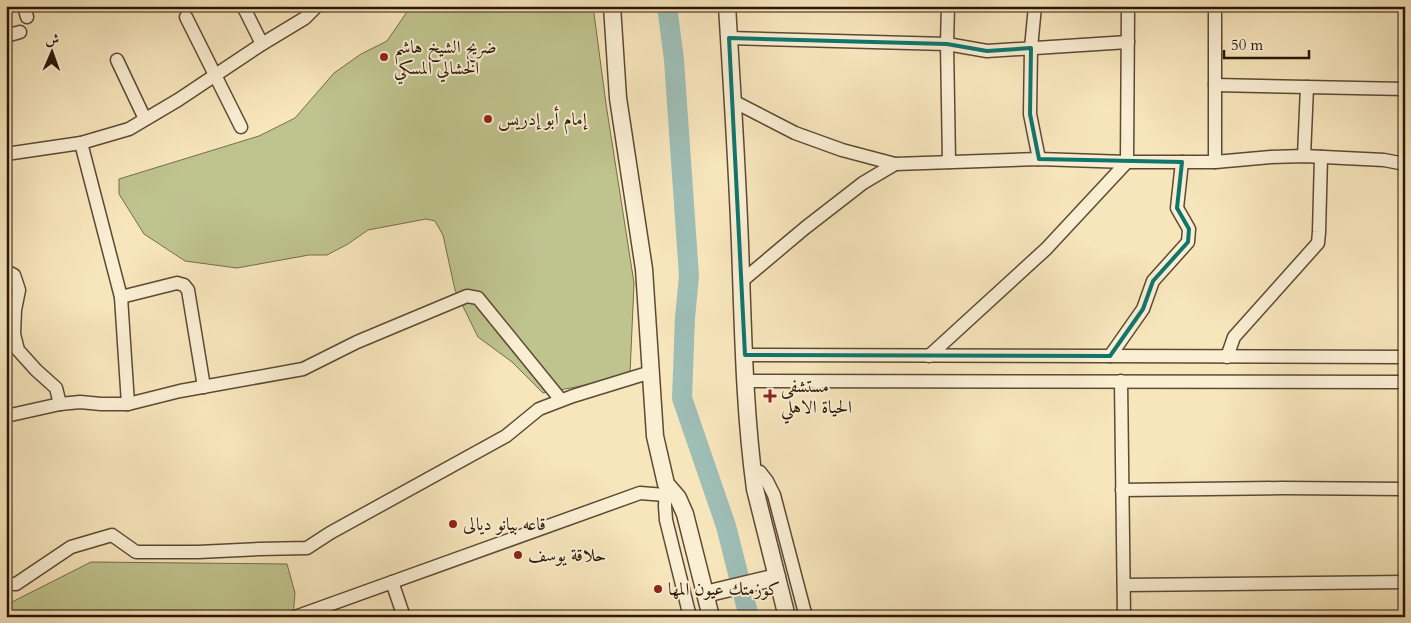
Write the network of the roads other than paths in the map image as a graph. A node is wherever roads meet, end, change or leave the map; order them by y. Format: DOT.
graph roads {
  1 [pos="243,6"];
  2 [pos="316,6"];
  3 [pos="612,6"];
  4 [pos="727,6"];
  5 [pos="948,6"];
  6 [pos="1035,6"];
  7 [pos="1128,6"];
  8 [pos="1215,6"];
  9 [pos="186,17"];
  10 [pos="20,32"];
  11 [pos="6,36"];
  12 [pos="729,38"];
  13 [pos="1128,42"];
  14 [pos="262,44"];
  15 [pos="947,44"];
  16 [pos="1031,48"];
  17 [pos="117,60"];
  18 [pos="216,75"];
  19 [pos="1215,85"];
  20 [pos="1307,87"];
  21 [pos="1405,89"];
  22 [pos="733,101"];
  23 [pos="145,119"];
  24 [pos="241,127"];
  25 [pos="81,143"];
  26 [pos="6,154"];
  27 [pos="1304,156"];
  28 [pos="1320,157"];
  29 [pos="1040,159"];
  30 [pos="949,162"];
  31 [pos="1127,162"];
  32 [pos="1182,162"];
  33 [pos="1215,162"];
  34 [pos="895,164"];
  35 [pos="1405,164"];
  36 [pos="6,272"];
  37 [pos="742,281"];
  38 [pos="121,297"];
  39 [pos="745,355"];
  40 [pos="929,356"];
  41 [pos="1110,356"];
  42 [pos="1227,357"];
  43 [pos="1405,357"];
  44 [pos="651,372"];
  45 [pos="746,381"];
  46 [pos="1121,381"];
  47 [pos="1405,382"];
  48 [pos="204,387"];
  49 [pos="561,400"];
  50 [pos="60,404"];
  51 [pos="128,404"];
  52 [pos="6,416"];
  53 [pos="753,470"];
  54 [pos="1405,489"];
  55 [pos="665,490"];
  56 [pos="1122,490"];
  57 [pos="777,577"];
  58 [pos="6,581"];
  59 [pos="392,582"];
  60 [pos="1405,582"];
  61 [pos="1124,585"];
  62 [pos="705,594"];
  63 [pos="329,611"];
  64 [pos="295,617"];
  65 [pos="404,617"];
  66 [pos="690,617"];
  67 [pos="711,617"];
  68 [pos="787,617"];
  69 [pos="806,617"];
  70 [pos="1124,617"];
  1 -- 14 [label="street"];
  2 -- 14 [label="street"];
  3 -- 44 [label="street"];
  4 -- 12 [label="street"];
  5 -- 15 [label="street"];
  6 -- 16 [label="street"];
  7 -- 13 [label="street"];
  8 -- 19 [label="street"];
  9 -- 18 [label="street"];
  10 -- 11 [label="street"];
  12 -- 15 [label="street"];
  12 -- 22 [label="street"];
  13 -- 16 [label="street"];
  13 -- 31 [label="street"];
  14 -- 18 [label="street"];
  15 -- 16 [label="street"];
  15 -- 30 [label="street"];
  16 -- 29 [label="street"];
  17 -- 23 [label="street"];
  18 -- 23 [label="street"];
  18 -- 24 [label="street"];
  19 -- 20 [label="street"];
  19 -- 33 [label="street"];
  20 -- 21 [label="street"];
  20 -- 27 [label="street"];
  22 -- 34 [label="street"];
  22 -- 37 [label="street"];
  23 -- 25 [label="street"];
  25 -- 26 [label="street"];
  25 -- 38 [label="street"];
  27 -- 28 [label="street"];
  27 -- 33 [label="street"];
  28 -- 35 [label="street"];
  28 -- 42 [label="street"];
  29 -- 30 [label="street"];
  29 -- 31 [label="street"];
  30 -- 34 [label="street"];
  31 -- 32 [label="street"];
  31 -- 40 [label="street"];
  32 -- 33 [label="street"];
  32 -- 41 [label="street"];
  34 -- 37 [label="street"];
  36 -- 50 [label="street"];
  37 -- 39 [label="street"];
  38 -- 48 [label="street"];
  38 -- 51 [label="street"];
  39 -- 40 [label="street"];
  39 -- 45 [label="street"];
  40 -- 41 [label="street"];
  41 -- 42 [label="street"];
  42 -- 43 [label="street"];
  44 -- 49 [label="street"];
  44 -- 55 [label="street"];
  45 -- 46 [label="street"];
  45 -- 53 [label="street"];
  46 -- 47 [label="street"];
  46 -- 56 [label="street"];
  48 -- 49 [label="street"];
  48 -- 51 [label="street"];
  49 -- 58 [label="street"];
  50 -- 51 [label="street"];
  50 -- 52 [label="street"];
  53 -- 57 [label="street"];
  53 -- 69 [label="street"];
  54 -- 56 [label="street"];
  55 -- 59 [label="street"];
  55 -- 62 [label="street"];
  55 -- 66 [label="street"];
  56 -- 61 [label="street"];
  57 -- 62 [label="street"];
  57 -- 68 [label="street"];
  59 -- 63 [label="street"];
  59 -- 65 [label="street"];
  60 -- 61 [label="street"];
  61 -- 70 [label="street"];
  62 -- 67 [label="street"];
  63 -- 64 [label="street"];
}
